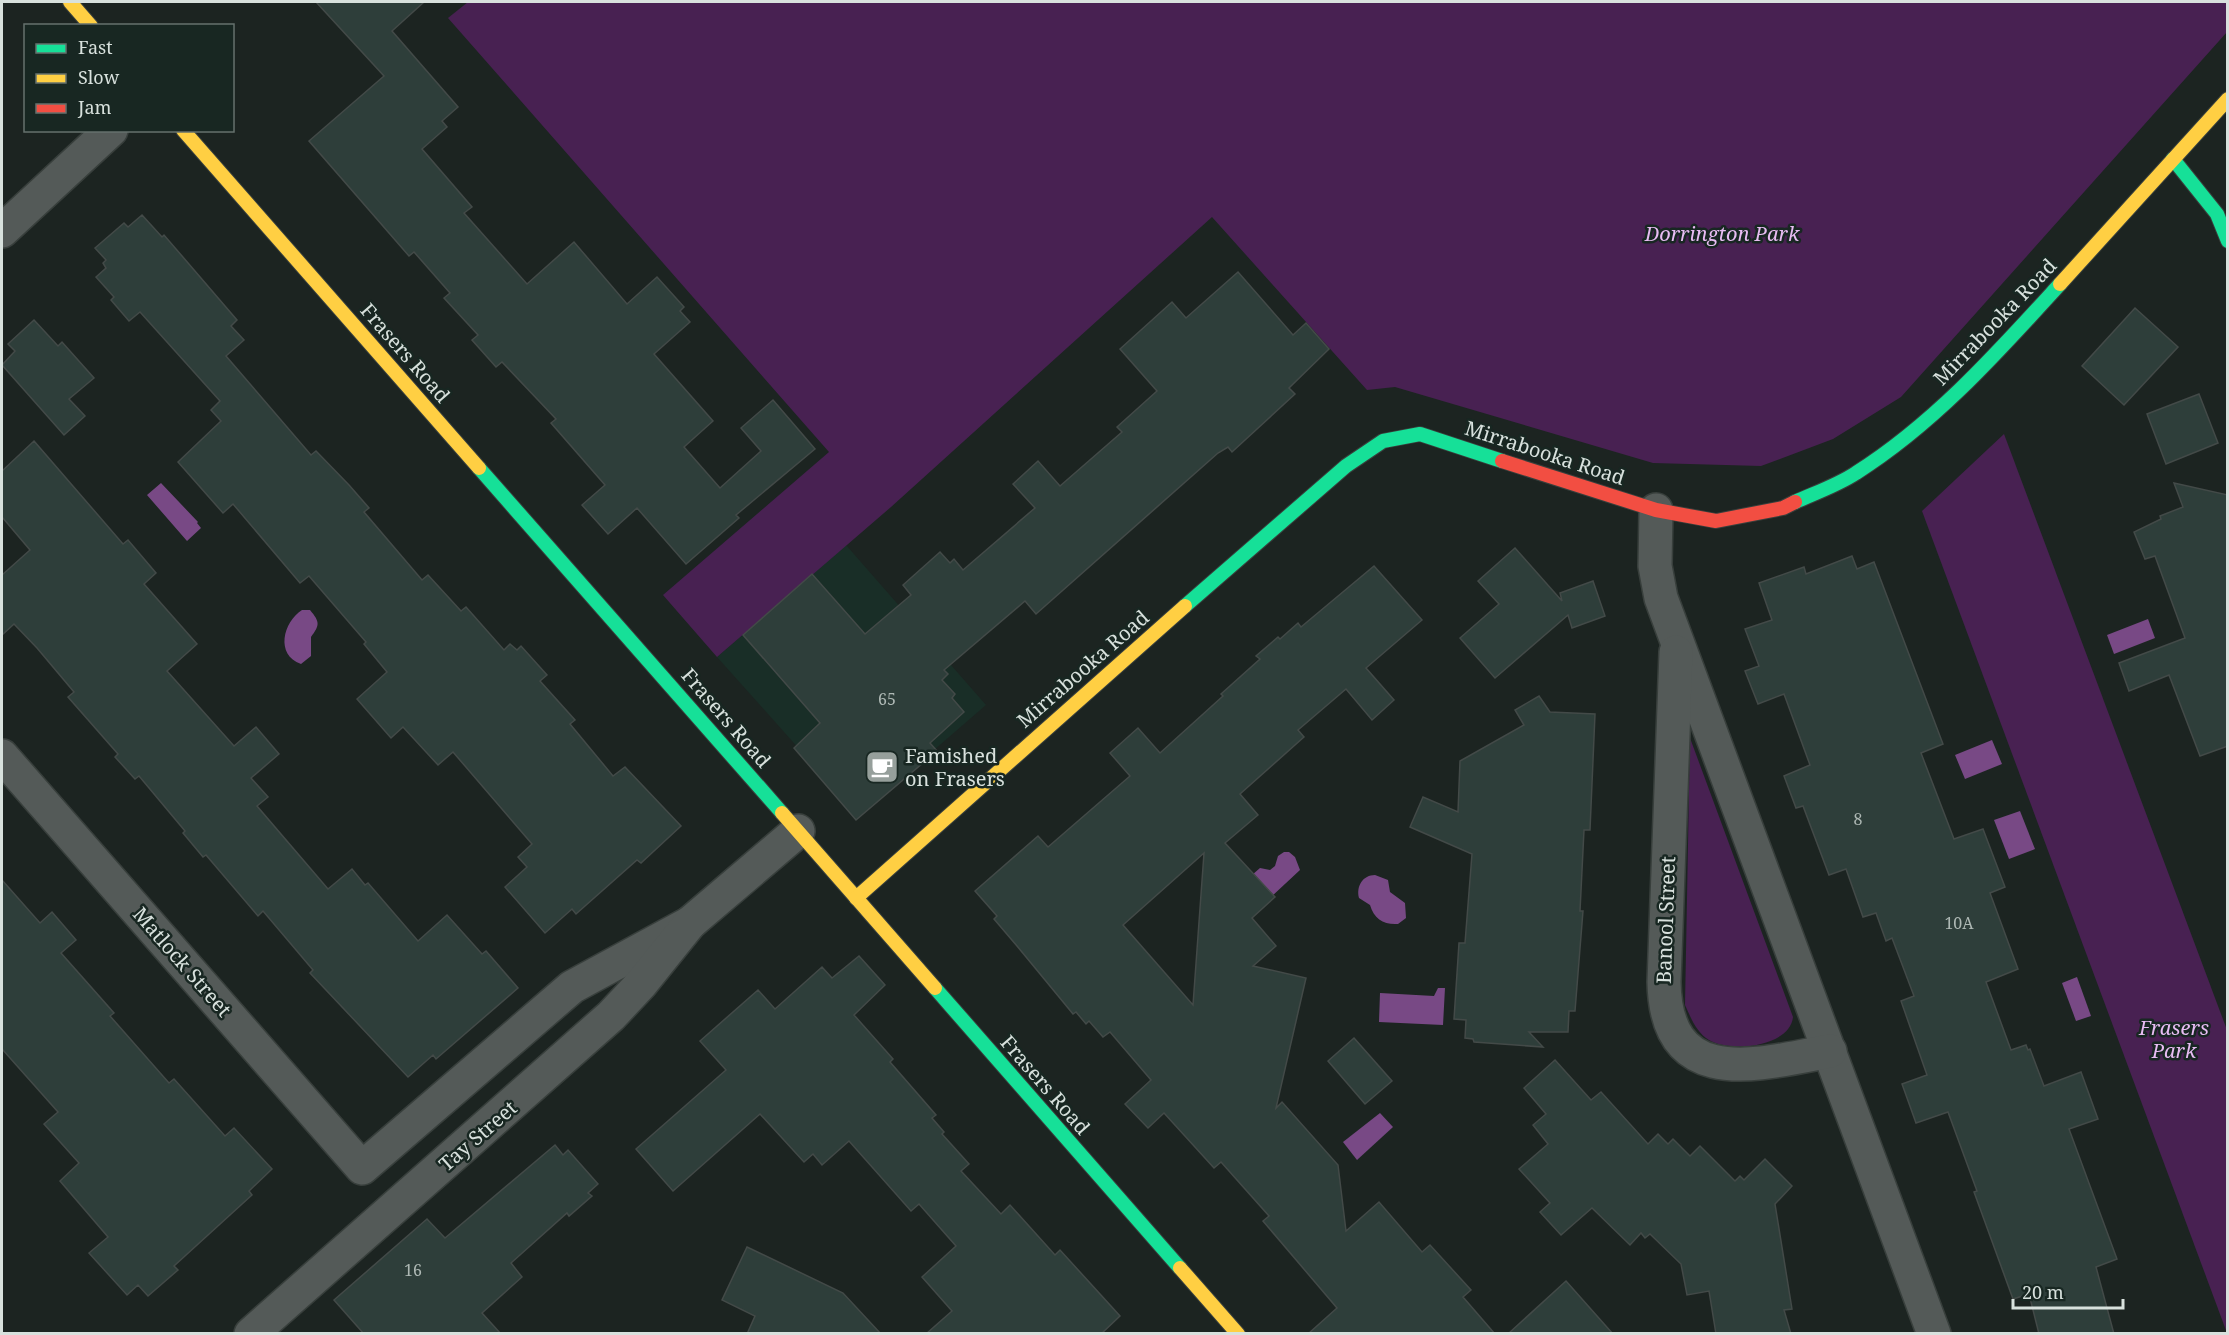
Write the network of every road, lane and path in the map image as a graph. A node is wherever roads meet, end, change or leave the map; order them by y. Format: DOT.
graph roads {
  1 [pos="70,2"];
  2 [pos="89,24"];
  3 [pos="2228,99"];
  4 [pos="109,132"];
  5 [pos="185,132"];
  6 [pos="2173,159"];
  7 [pos="2,231"];
  8 [pos="2228,242"];
  9 [pos="1656,510"];
  10 [pos="1677,637"];
  11 [pos="2,756"];
  12 [pos="798,831"];
  13 [pos="856,898"];
  14 [pos="690,923"];
  15 [pos="1830,1051"];
  16 [pos="363,1168"];
  17 [pos="251,1334"];
  18 [pos="1238,1334"];
  19 [pos="1934,1334"];
  1 -- 2 [label="street"];
  3 -- 6 [label="street, Mirrabooka Road"];
  4 -- 7 [label="street"];
  5 -- 12 [label="street, Frasers Road"];
  6 -- 8 [label="street"];
  6 -- 9 [label="street, Mirrabooka Road"];
  9 -- 10 [label="street, Banool Street"];
  9 -- 13 [label="street, Mirrabooka Road"];
  10 -- 15 [label="street, Banool Street"];
  10 -- 15 [label="street, Banool Street"];
  11 -- 16 [label="street, Matlock Street"];
  12 -- 13 [label="street, Frasers Road"];
  12 -- 14 [label="street, Tay Street"];
  13 -- 18 [label="street, Frasers Road"];
  14 -- 16 [label="street, Tay Street"];
  14 -- 17 [label="street, Tay Street"];
  15 -- 19 [label="street, Banool Street"];
}
